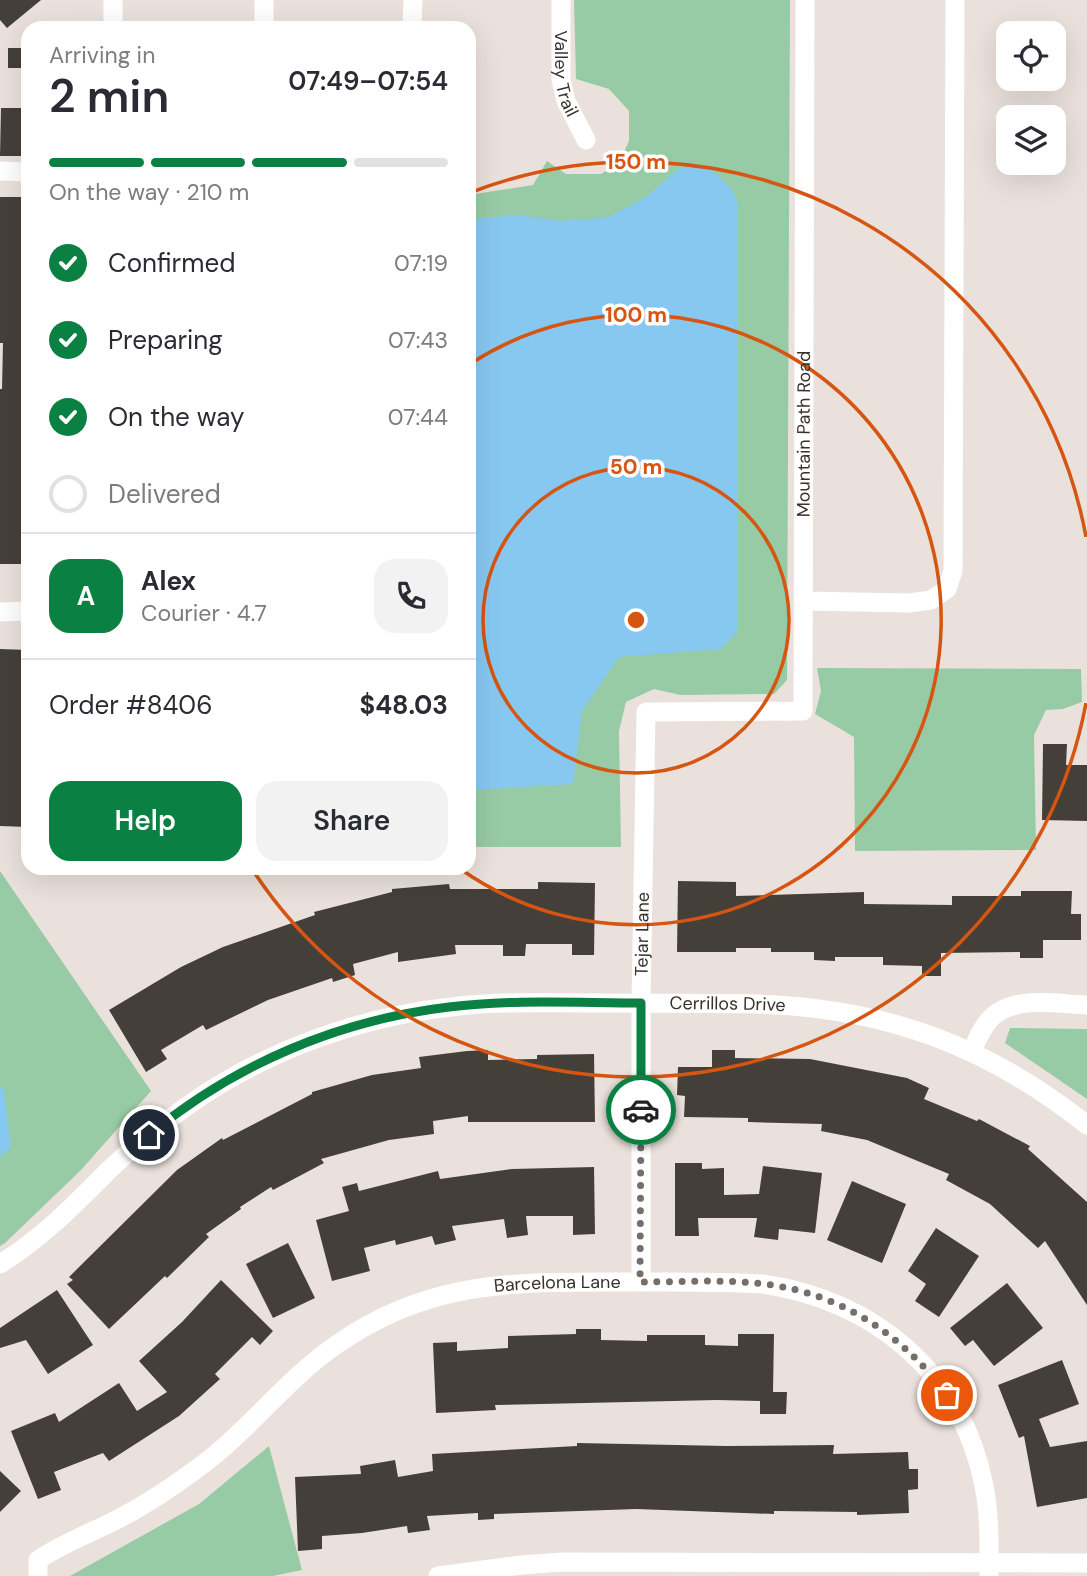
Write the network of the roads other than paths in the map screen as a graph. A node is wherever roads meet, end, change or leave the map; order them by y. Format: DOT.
graph roads {
  1 [pos="113,0"];
  2 [pos="264,0"];
  3 [pos="413,0"];
  4 [pos="561,0"];
  5 [pos="805,0"];
  6 [pos="955,0"];
  7 [pos="113,21"];
  8 [pos="264,21"];
  9 [pos="412,21"];
  10 [pos="586,140"];
  11 [pos="0,171"];
  12 [pos="21,172"];
  13 [pos="803,601"];
  14 [pos="21,611"];
  15 [pos="0,612"];
  16 [pos="646,712"];
  17 [pos="641,1003"];
  18 [pos="1087,1004"];
  19 [pos="972,1051"];
  20 [pos="1087,1125"];
  21 [pos="0,1264"];
  22 [pos="640,1282"];
  23 [pos="1087,1563"];
  24 [pos="38,1568"];
  25 [pos="989,1569"];
  26 [pos="439,1576"];
  1 -- 7 [label="street"];
  2 -- 8 [label="street"];
  3 -- 9 [label="street"];
  4 -- 10 [label="street, Valley Trail"];
  5 -- 13 [label="street, Mountain Path Road"];
  6 -- 13 [label="street"];
  11 -- 12 [label="street"];
  13 -- 16 [label="street, Mountain Path Road"];
  14 -- 15 [label="street"];
  16 -- 17 [label="street, Tejar Lane"];
  17 -- 19 [label="street, Cerrillos Drive"];
  17 -- 21 [label="street, Cerrillos Drive"];
  17 -- 22 [label="street, Tejar Lane"];
  18 -- 19 [label="street"];
  19 -- 20 [label="street, Cerrillos Drive"];
  22 -- 24 [label="street, Barcelona Lane"];
  22 -- 25 [label="street, Barcelona Lane"];
  23 -- 25 [label="street"];
  25 -- 26 [label="street"];
}
